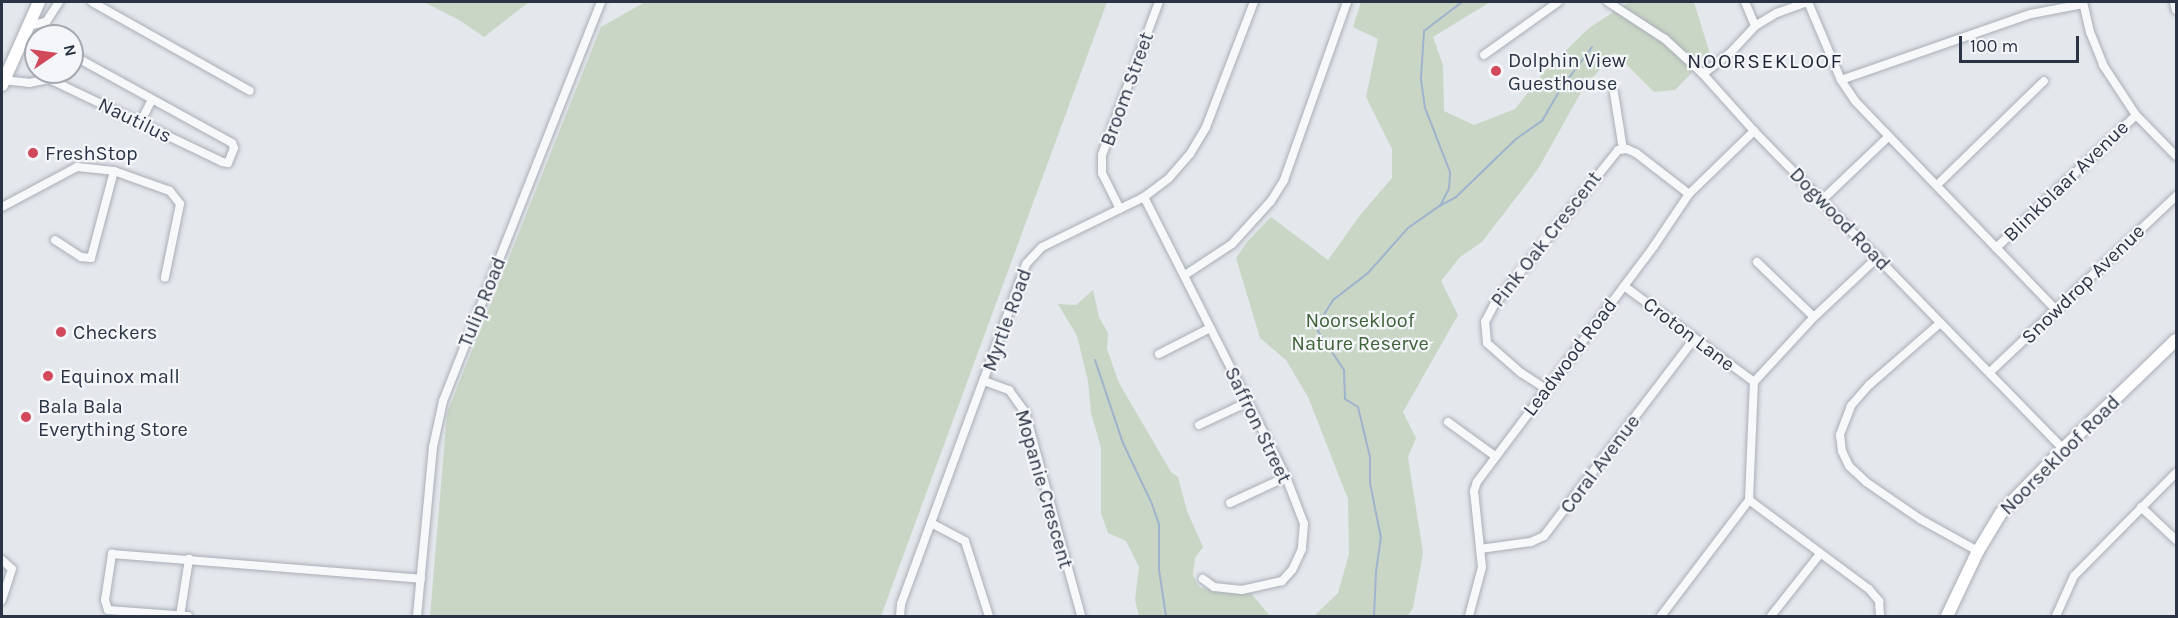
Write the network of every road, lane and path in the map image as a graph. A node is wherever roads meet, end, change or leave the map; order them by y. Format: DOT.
graph roads {
  1 [pos="39,2"];
  2 [pos="59,2"];
  3 [pos="92,2"];
  4 [pos="602,2"];
  5 [pos="1159,2"];
  6 [pos="1254,2"];
  7 [pos="1347,2"];
  8 [pos="1558,2"];
  9 [pos="1608,2"];
  10 [pos="1745,2"];
  11 [pos="1808,2"];
  12 [pos="2174,2"];
  13 [pos="2083,3"];
  14 [pos="2176,10"];
  15 [pos="29,24"];
  16 [pos="37,24"];
  17 [pos="1755,26"];
  18 [pos="24,35"];
  19 [pos="1484,55"];
  20 [pos="84,62"];
  21 [pos="1703,74"];
  22 [pos="1841,80"];
  23 [pos="2044,81"];
  24 [pos="2,82"];
  25 [pos="24,83"];
  26 [pos="68,84"];
  27 [pos="250,91"];
  28 [pos="1614,93"];
  29 [pos="151,101"];
  30 [pos="2136,115"];
  31 [pos="140,123"];
  32 [pos="1754,131"];
  33 [pos="1887,138"];
  34 [pos="1623,149"];
  35 [pos="2176,156"];
  36 [pos="114,171"];
  37 [pos="1937,185"];
  38 [pos="1689,194"];
  39 [pos="2176,195"];
  40 [pos="1144,197"];
  41 [pos="1822,200"];
  42 [pos="2,207"];
  43 [pos="1120,209"];
  44 [pos="55,240"];
  45 [pos="1996,248"];
  46 [pos="1878,257"];
  47 [pos="1757,262"];
  48 [pos="1185,275"];
  49 [pos="165,277"];
  50 [pos="1624,286"];
  51 [pos="2055,309"];
  52 [pos="1814,317"];
  53 [pos="1939,324"];
  54 [pos="1210,328"];
  55 [pos="1694,339"];
  56 [pos="2176,340"];
  57 [pos="1159,354"];
  58 [pos="1990,372"];
  59 [pos="984,381"];
  60 [pos="1754,382"];
  61 [pos="1546,389"];
  62 [pos="1248,402"];
  63 [pos="1448,422"];
  64 [pos="1199,425"];
  65 [pos="2062,449"];
  66 [pos="1495,456"];
  67 [pos="2176,473"];
  68 [pos="1286,477"];
  69 [pos="1749,500"];
  70 [pos="1230,503"];
  71 [pos="2141,507"];
  72 [pos="931,523"];
  73 [pos="2176,540"];
  74 [pos="1480,549"];
  75 [pos="1978,551"];
  76 [pos="1820,554"];
  77 [pos="189,559"];
  78 [pos="2,560"];
  79 [pos="421,579"];
  80 [pos="1203,579"];
  81 [pos="2,600"];
  82 [pos="180,616"];
  83 [pos="188,616"];
  84 [pos="417,616"];
  85 [pos="900,616"];
  86 [pos="989,616"];
  87 [pos="1081,616"];
  88 [pos="1469,616"];
  89 [pos="1661,616"];
  90 [pos="1772,616"];
  91 [pos="1880,616"];
  92 [pos="1947,616"];
  93 [pos="2056,616"];
  1 -- 15 [label="street"];
  2 -- 16 [label="street"];
  3 -- 27 [label="street"];
  4 -- 79 [label="street, Tulip Road"];
  5 -- 43 [label="street, Broom Street"];
  6 -- 40 [label="street, Myrtle Road"];
  7 -- 48 [label="street"];
  8 -- 19 [label="street"];
  9 -- 21 [label="street, Dogwood Road"];
  10 -- 17 [label="street"];
  11 -- 17 [label="street"];
  11 -- 22 [label="street"];
  12 -- 14 [label="street"];
  13 -- 22 [label="street"];
  13 -- 30 [label="street"];
  17 -- 21 [label="street"];
  18 -- 24 [label="street"];
  20 -- 29 [label="street"];
  21 -- 32 [label="street, Dogwood Road"];
  22 -- 33 [label="street"];
  23 -- 37 [label="street"];
  24 -- 25 [label="street, Nautilus"];
  26 -- 31 [label="street, Nautilus"];
  28 -- 34 [label="street"];
  29 -- 31 [label="street"];
  29 -- 31 [label="street, Nautilus"];
  30 -- 35 [label="street"];
  30 -- 45 [label="street, Blinkblaar Avenue"];
  32 -- 38 [label="street, Leadwood Road"];
  32 -- 41 [label="street, Dogwood Road"];
  33 -- 37 [label="street"];
  33 -- 41 [label="street"];
  34 -- 38 [label="street"];
  34 -- 61 [label="street, Pink Oak Crescent"];
  36 -- 42 [label="street"];
  36 -- 44 [label="street"];
  36 -- 49 [label="street"];
  37 -- 45 [label="street"];
  38 -- 50 [label="street, Leadwood Road"];
  39 -- 51 [label="street, Snowdrop Avenue"];
  40 -- 43 [label="street, Myrtle Road"];
  40 -- 48 [label="street, Saffron Street"];
  41 -- 46 [label="street, Dogwood Road"];
  43 -- 59 [label="street, Myrtle Road"];
  45 -- 51 [label="street"];
  46 -- 52 [label="street"];
  46 -- 53 [label="street, Dogwood Road"];
  47 -- 52 [label="street"];
  48 -- 54 [label="street, Saffron Street"];
  50 -- 55 [label="street, Croton Lane"];
  50 -- 61 [label="street, Leadwood Road"];
  51 -- 58 [label="street, Snowdrop Avenue"];
  52 -- 60 [label="street"];
  53 -- 58 [label="street, Dogwood Road"];
  53 -- 75 [label="street"];
  54 -- 57 [label="street"];
  54 -- 62 [label="street, Saffron Street"];
  55 -- 60 [label="street, Croton Lane"];
  55 -- 74 [label="street, Coral Avenue"];
  56 -- 65 [label="street, Noorsekloof Road"];
  58 -- 65 [label="street, Dogwood Road"];
  59 -- 72 [label="street, Myrtle Road"];
  59 -- 87 [label="street, Mopanie Crescent"];
  60 -- 69 [label="street"];
  61 -- 66 [label="street, Leadwood Road"];
  62 -- 64 [label="street"];
  62 -- 68 [label="street, Saffron Street"];
  63 -- 66 [label="street"];
  65 -- 75 [label="street, Noorsekloof Road"];
  66 -- 74 [label="street, Leadwood Road"];
  67 -- 71 [label="street"];
  68 -- 70 [label="street"];
  68 -- 80 [label="street, Saffron Street"];
  69 -- 76 [label="street"];
  69 -- 89 [label="street"];
  71 -- 73 [label="street"];
  71 -- 93 [label="street"];
  72 -- 85 [label="street, Myrtle Road"];
  72 -- 86 [label="street"];
  74 -- 88 [label="street, Leadwood Road"];
  75 -- 92 [label="street, Noorsekloof Road"];
  76 -- 90 [label="street"];
  76 -- 91 [label="street"];
  77 -- 79 [label="street"];
  77 -- 82 [label="street"];
  77 -- 82 [label="street"];
  78 -- 81 [label="street"];
  79 -- 84 [label="street, Tulip Road"];
  82 -- 83 [label="street"];
}
